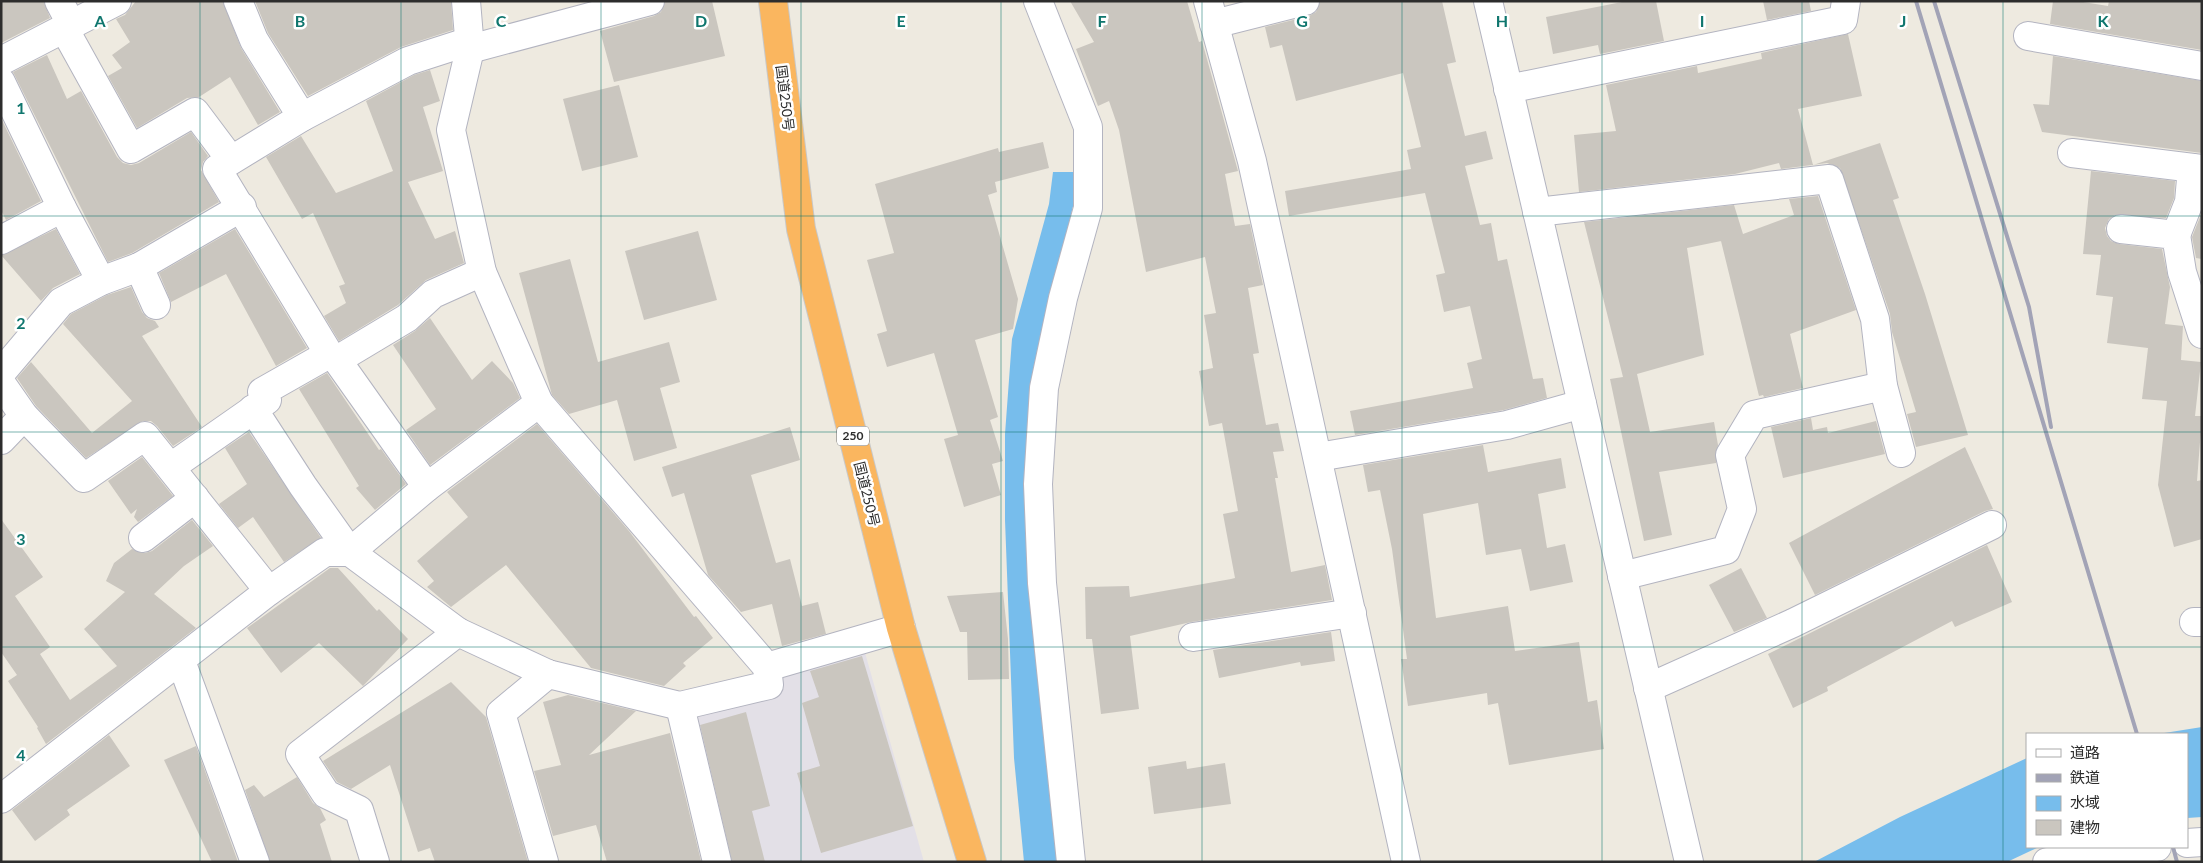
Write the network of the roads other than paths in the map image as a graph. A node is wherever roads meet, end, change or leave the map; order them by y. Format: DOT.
graph roads {
  1 [pos="59,1"];
  2 [pos="117,1"];
  3 [pos="238,1"];
  4 [pos="466,1"];
  5 [pos="650,1"];
  6 [pos="773,1"];
  7 [pos="1038,1"];
  8 [pos="1305,1"];
  9 [pos="1488,1"];
  10 [pos="1846,1"];
  11 [pos="1211,13"];
  12 [pos="68,28"];
  13 [pos="2028,36"];
  14 [pos="470,45"];
  15 [pos="1,61"];
  16 [pos="2202,66"];
  17 [pos="1,82"];
  18 [pos="1508,88"];
  19 [pos="302,117"];
  20 [pos="2072,153"];
  21 [pos="231,160"];
  22 [pos="2197,168"];
  23 [pos="242,207"];
  24 [pos="62,208"];
  25 [pos="1537,212"];
  26 [pos="2121,229"];
  27 [pos="2176,235"];
  28 [pos="1,240"];
  29 [pos="139,267"];
  30 [pos="482,272"];
  31 [pos="101,281"];
  32 [pos="156,305"];
  33 [pos="2202,334"];
  34 [pos="333,357"];
  35 [pos="1,373"];
  36 [pos="1,383"];
  37 [pos="1883,386"];
  38 [pos="539,403"];
  39 [pos="1582,404"];
  40 [pos="253,409"];
  41 [pos="24,416"];
  42 [pos="1,440"];
  43 [pos="1901,453"];
  44 [pos="1318,457"];
  45 [pos="171,467"];
  46 [pos="427,487"];
  47 [pos="195,498"];
  48 [pos="1992,525"];
  49 [pos="142,538"];
  50 [pos="350,552"];
  51 [pos="1622,576"];
  52 [pos="269,591"];
  53 [pos="1352,613"];
  54 [pos="901,628"];
  55 [pos="458,632"];
  56 [pos="1193,637"];
  57 [pos="181,661"];
  58 [pos="767,667"];
  59 [pos="548,674"];
  60 [pos="1648,688"];
  61 [pos="680,706"];
  62 [pos="1,798"];
  63 [pos="2202,842"];
  64 [pos="2188,843"];
  65 [pos="2153,848"];
  66 [pos="2112,858"];
  67 [pos="256,862"];
  68 [pos="375,862"];
  69 [pos="544,862"];
  70 [pos="717,862"];
  71 [pos="972,862"];
  72 [pos="1071,862"];
  73 [pos="1406,862"];
  74 [pos="1689,862"];
  75 [pos="2047,862"];
  1 -- 12 [label="street"];
  2 -- 12 [label="street"];
  3 -- 19 [label="street"];
  4 -- 14 [label="street"];
  5 -- 14 [label="street"];
  6 -- 54 [label="highway, 国道250号 / 250"];
  7 -- 72 [label="street"];
  8 -- 11 [label="street"];
  9 -- 18 [label="street"];
  10 -- 18 [label="street"];
  11 -- 44 [label="street"];
  12 -- 15 [label="street"];
  12 -- 21 [label="street"];
  13 -- 16 [label="street"];
  14 -- 19 [label="street"];
  14 -- 30 [label="street"];
  17 -- 24 [label="street"];
  18 -- 25 [label="street"];
  19 -- 21 [label="street"];
  20 -- 22 [label="street"];
  21 -- 23 [label="street"];
  22 -- 27 [label="street"];
  23 -- 29 [label="street"];
  23 -- 34 [label="street"];
  24 -- 28 [label="street"];
  24 -- 31 [label="street"];
  25 -- 37 [label="street"];
  25 -- 39 [label="street"];
  26 -- 27 [label="street"];
  27 -- 33 [label="street"];
  29 -- 31 [label="street"];
  29 -- 32 [label="street"];
  30 -- 34 [label="street"];
  30 -- 38 [label="street"];
  31 -- 35 [label="street"];
  34 -- 40 [label="street"];
  34 -- 46 [label="street"];
  36 -- 41 [label="street"];
  37 -- 43 [label="street"];
  37 -- 51 [label="street"];
  38 -- 46 [label="street"];
  38 -- 58 [label="street"];
  39 -- 44 [label="street"];
  39 -- 51 [label="street"];
  40 -- 45 [label="street"];
  40 -- 50 [label="street"];
  41 -- 42 [label="street"];
  41 -- 45 [label="street"];
  44 -- 53 [label="street"];
  45 -- 47 [label="street"];
  46 -- 50 [label="street"];
  47 -- 49 [label="street"];
  47 -- 52 [label="street"];
  48 -- 60 [label="street"];
  50 -- 52 [label="street"];
  50 -- 55 [label="street"];
  51 -- 60 [label="street"];
  52 -- 57 [label="street"];
  53 -- 56 [label="street"];
  53 -- 73 [label="street"];
  54 -- 58 [label="street"];
  54 -- 71 [label="highway, 国道250号 / 250"];
  55 -- 59 [label="street"];
  55 -- 68 [label="street"];
  57 -- 62 [label="street"];
  57 -- 67 [label="street"];
  58 -- 61 [label="street"];
  59 -- 61 [label="street"];
  59 -- 69 [label="street"];
  60 -- 74 [label="street"];
  61 -- 70 [label="street"];
  63 -- 64 [label="street"];
  65 -- 66 [label="street"];
  66 -- 75 [label="street"];
}
